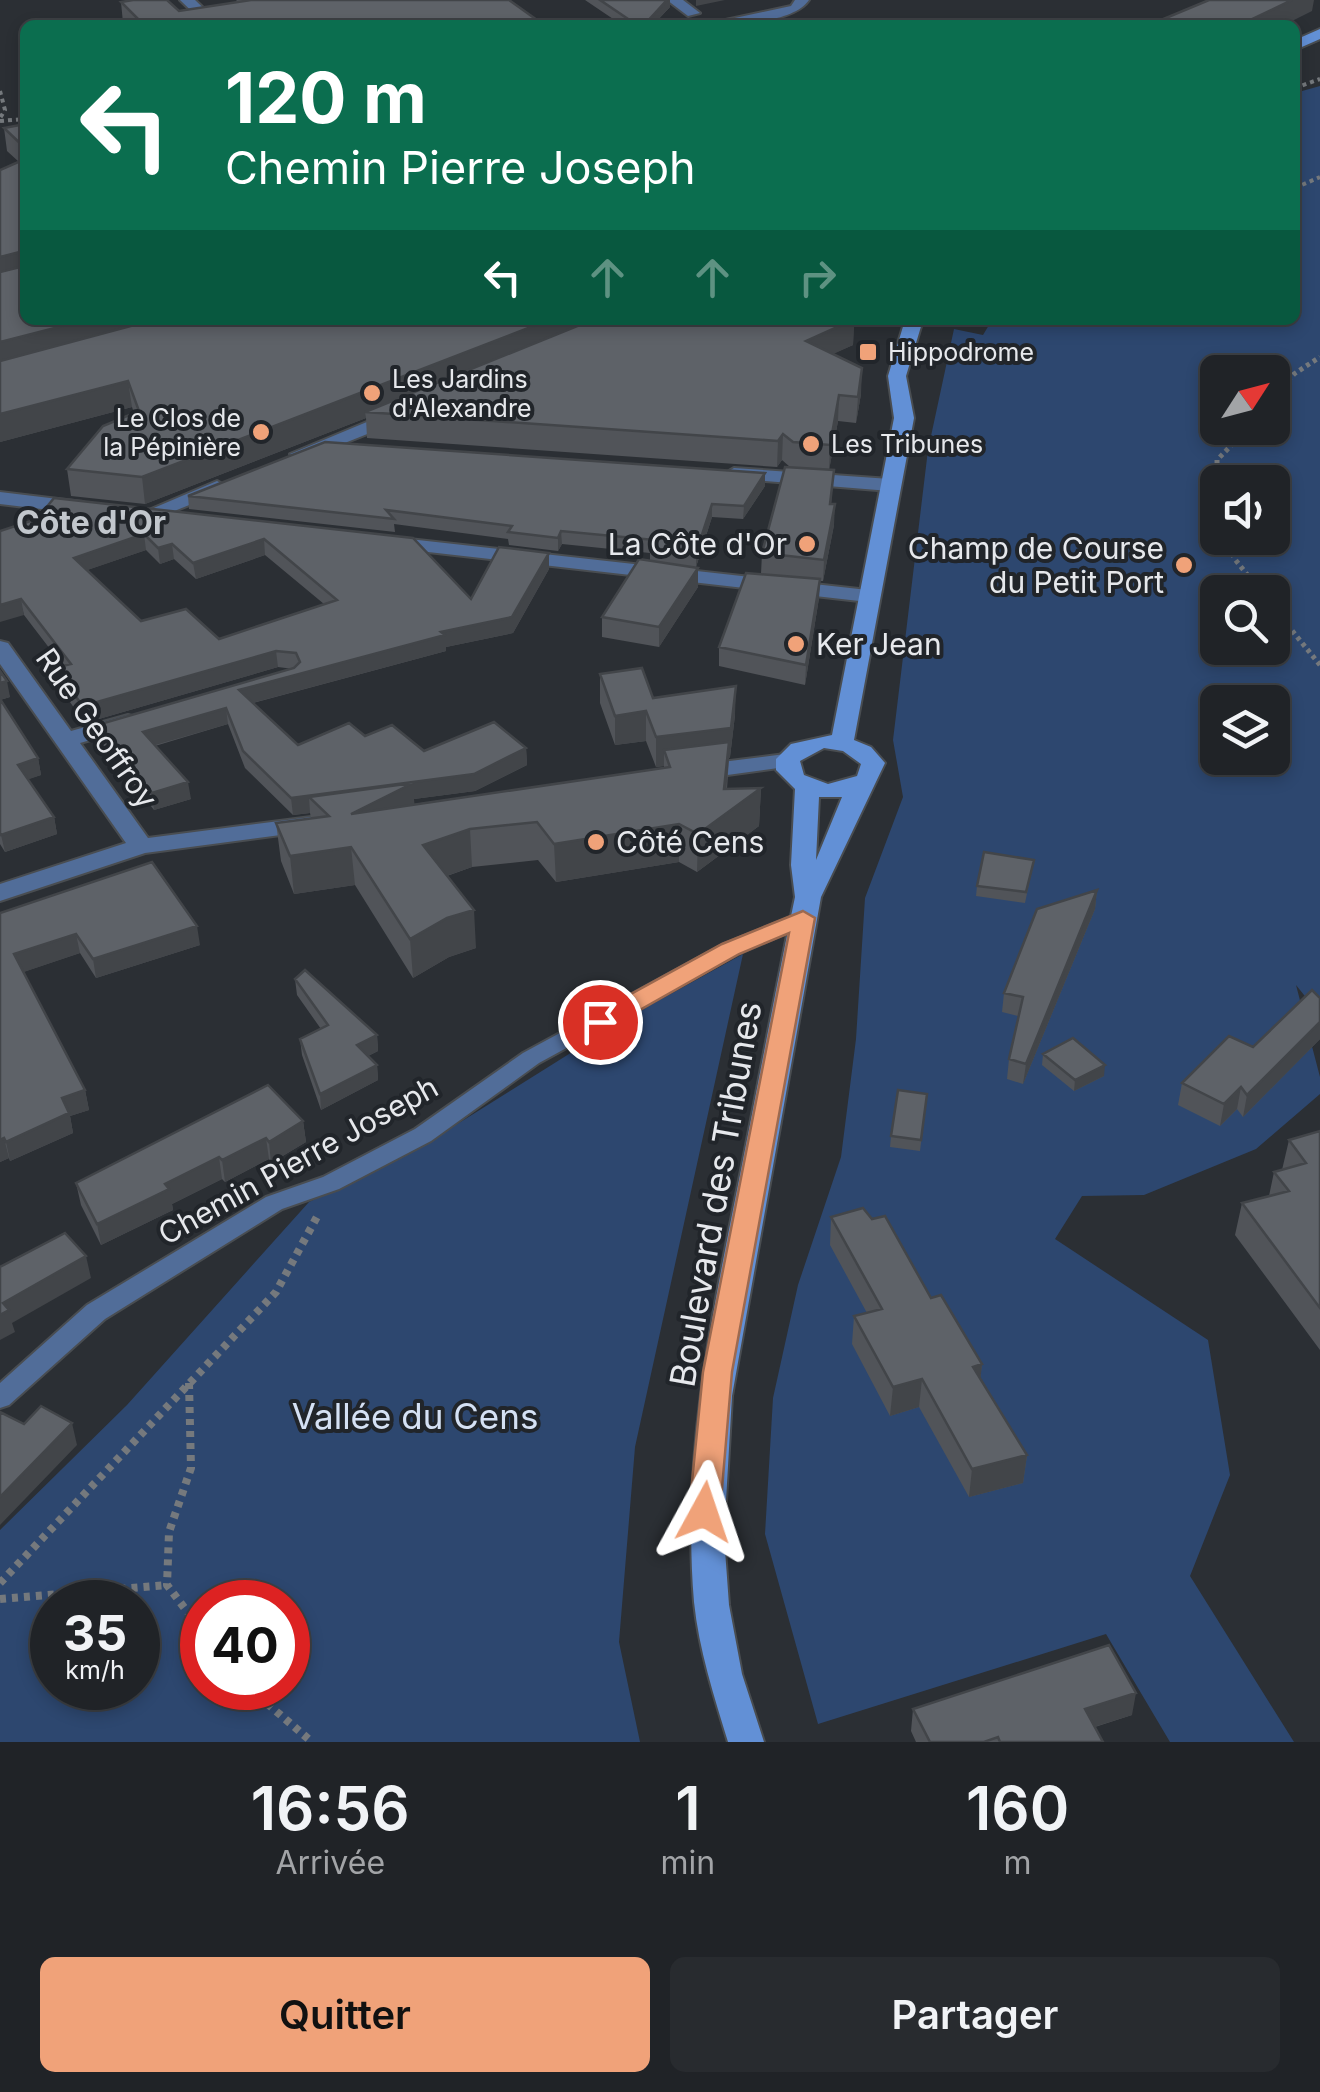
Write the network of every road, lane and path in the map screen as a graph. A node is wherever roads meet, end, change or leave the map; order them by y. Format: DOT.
graph roads {
  1 [pos="187,0"];
  2 [pos="674,0"];
  3 [pos="802,0"];
  4 [pos="693,13"];
  5 [pos="209,20"];
  6 [pos="736,20"];
  7 [pos="0,91"];
  8 [pos="0,119"];
  9 [pos="912,325"];
  10 [pos="1320,357"];
  11 [pos="1290,379"];
  12 [pos="414,409"];
  13 [pos="324,445"];
  14 [pos="1232,445"];
  15 [pos="364,448"];
  16 [pos="289,459"];
  17 [pos="1217,465"];
  18 [pos="716,473"];
  19 [pos="235,480"];
  20 [pos="890,485"];
  21 [pos="0,498"];
  22 [pos="127,514"];
  23 [pos="184,520"];
  24 [pos="360,540"];
  25 [pos="1233,555"];
  26 [pos="1248,575"];
  27 [pos="868,596"];
  28 [pos="1290,628"];
  29 [pos="0,648"];
  30 [pos="1320,665"];
  31 [pos="158,713"];
  32 [pos="65,740"];
  33 [pos="842,742"];
  34 [pos="786,761"];
  35 [pos="666,776"];
  36 [pos="858,788"];
  37 [pos="807,789"];
  38 [pos="335,820"];
  39 [pos="141,846"];
  40 [pos="0,893"];
  41 [pos="806,907"];
  42 [pos="331,1183"];
  43 [pos="189,1382"];
  44 [pos="0,1398"];
  45 [pos="0,1583"];
  46 [pos="167,1585"];
  47 [pos="0,1599"];
  48 [pos="180,1602"];
  49 [pos="275,1710"];
  50 [pos="312,1742"];
  51 [pos="746,1742"];
  1 -- 5 [label="street"];
  2 -- 4 [label="street"];
  3 -- 6 [label="street"];
  7 -- 8 [label="path"];
  9 -- 20 [label="street"];
  10 -- 11 [label="path"];
  12 -- 13 [label="street"];
  13 -- 15 [label="street"];
  13 -- 16 [label="street"];
  14 -- 17 [label="path"];
  18 -- 20 [label="street"];
  19 -- 22 [label="street"];
  20 -- 27 [label="street"];
  21 -- 22 [label="street"];
  22 -- 23 [label="street"];
  24 -- 27 [label="street"];
  25 -- 26 [label="path"];
  27 -- 33 [label="street"];
  28 -- 30 [label="path"];
  29 -- 32 [label="street, Rue Geoffroy"];
  31 -- 32 [label="street"];
  32 -- 39 [label="street, Rue Geoffroy"];
  33 -- 34 [label="street"];
  33 -- 36 [label="street"];
  34 -- 35 [label="street"];
  34 -- 37 [label="street"];
  36 -- 37 [label="street"];
  36 -- 41 [label="street, Boulevard des Tribunes"];
  37 -- 41 [label="street, Boulevard des Tribunes"];
  38 -- 39 [label="street, Rue Geoffroy"];
  39 -- 40 [label="street, Rue Geoffroy"];
  41 -- 42 [label="lane, Chemin Pierre Joseph"];
  41 -- 51 [label="street, Boulevard des Tribunes"];
  42 -- 43 [label="path"];
  42 -- 44 [label="lane, Chemin Pierre Joseph"];
  43 -- 45 [label="path"];
  43 -- 46 [label="path"];
  46 -- 47 [label="path"];
  46 -- 48 [label="path"];
  49 -- 50 [label="path"];
}
